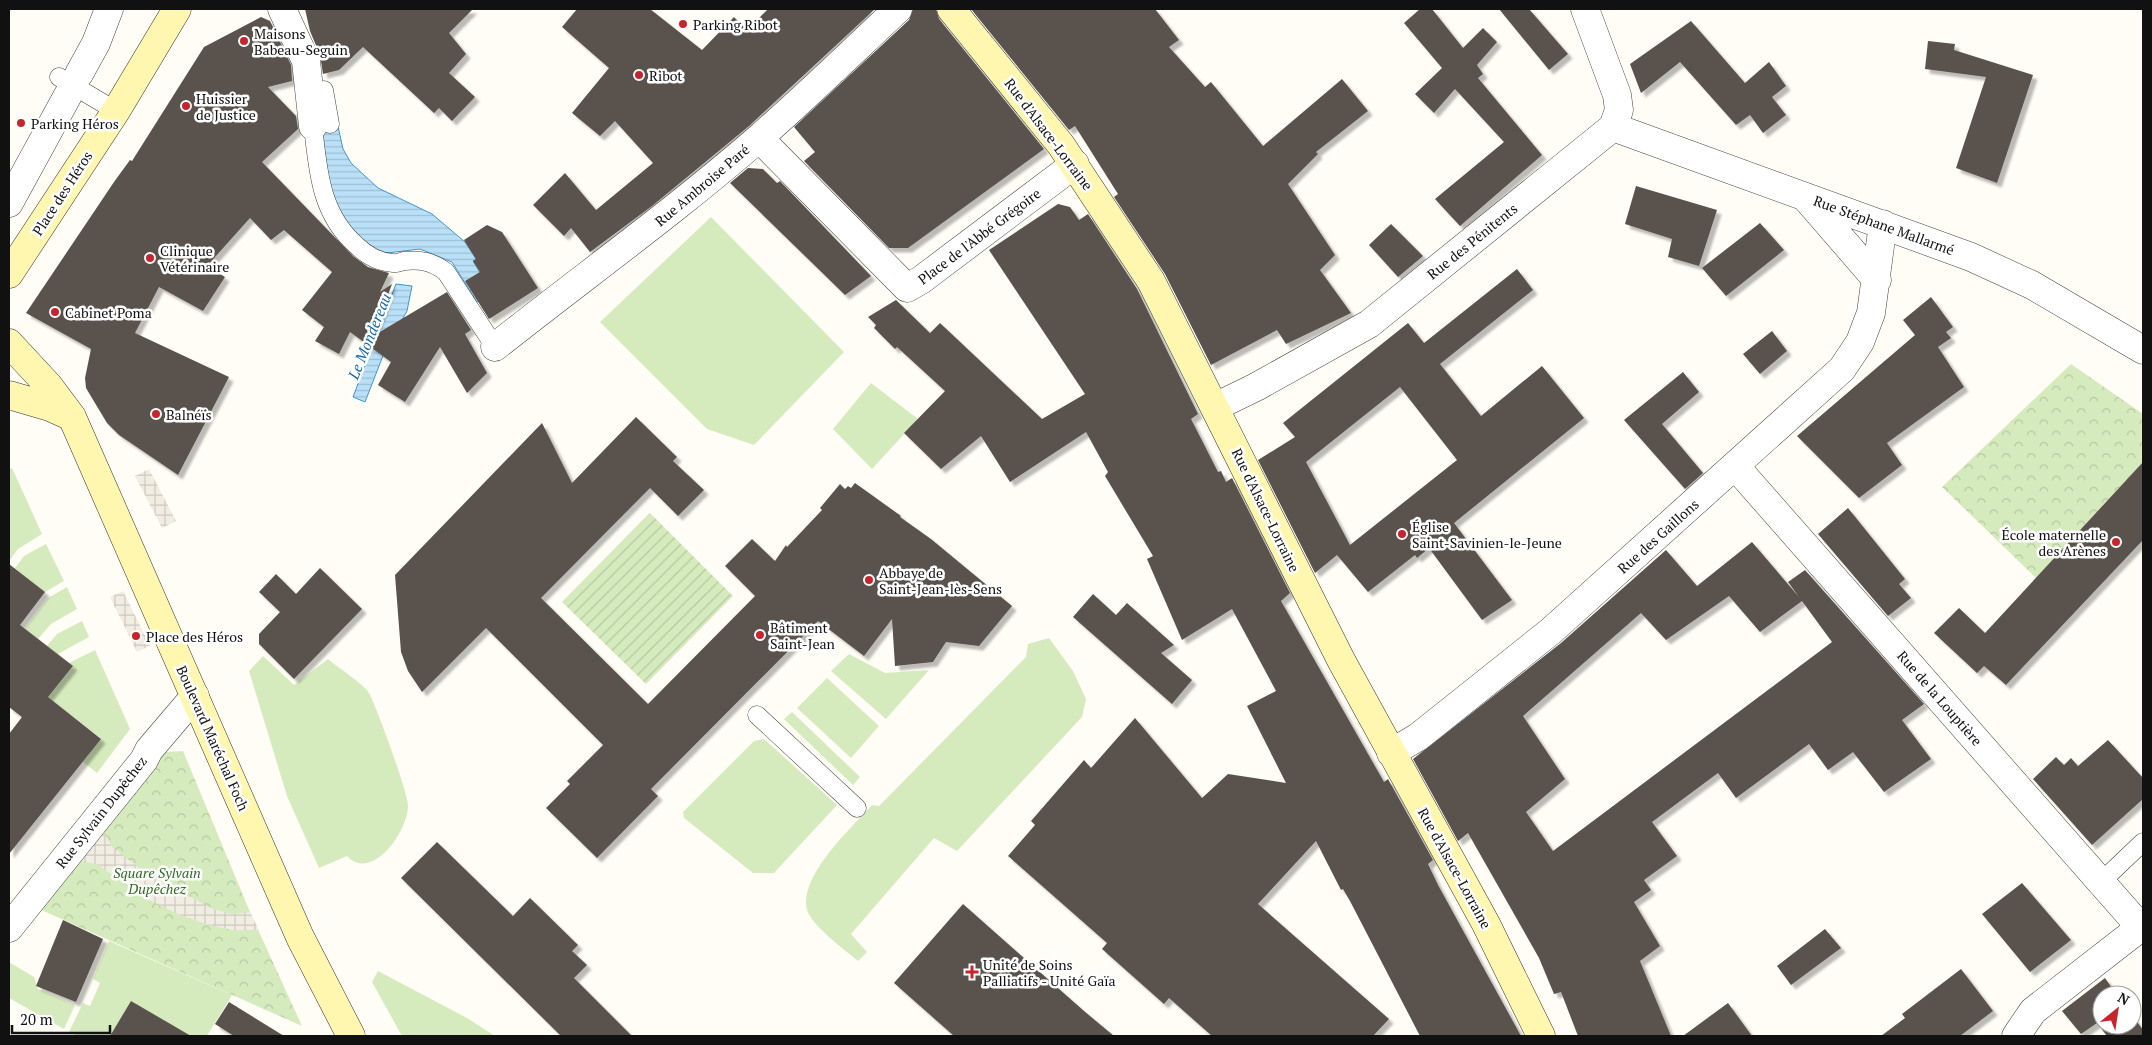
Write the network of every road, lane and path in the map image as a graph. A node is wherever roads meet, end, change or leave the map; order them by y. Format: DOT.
graph roads {
  1 [pos="109,9"];
  2 [pos="177,9"];
  3 [pos="282,9"];
  4 [pos="898,9"];
  5 [pos="951,9"];
  6 [pos="1585,9"];
  7 [pos="69,82"];
  8 [pos="324,90"];
  9 [pos="116,111"];
  10 [pos="322,125"];
  11 [pos="1613,127"];
  12 [pos="759,138"];
  13 [pos="1075,164"];
  14 [pos="1805,197"];
  15 [pos="9,203"];
  16 [pos="1882,224"];
  17 [pos="9,274"];
  18 [pos="1877,280"];
  19 [pos="9,342"];
  20 [pos="495,347"];
  21 [pos="2143,350"];
  22 [pos="9,395"];
  23 [pos="1215,407"];
  24 [pos="72,418"];
  25 [pos="1736,467"];
  26 [pos="194,696"];
  27 [pos="757,715"];
  28 [pos="1391,753"];
  29 [pos="857,808"];
  30 [pos="2143,842"];
  31 [pos="2101,882"];
  32 [pos="9,928"];
  33 [pos="2142,928"];
  34 [pos="351,1036"];
  35 [pos="1541,1036"];
  36 [pos="2016,1036"];
  1 -- 7 [label="street"];
  2 -- 9 [label="street, Place des Héros"];
  3 -- 10 [label="street"];
  4 -- 12 [label="street, Rue Ambroise Paré"];
  5 -- 13 [label="street, Rue d'Alsace-Lorraine"];
  6 -- 11 [label="street"];
  7 -- 9 [label="lane"];
  7 -- 15 [label="street"];
  8 -- 10 [label="lane"];
  9 -- 17 [label="street, Place des Héros"];
  10 -- 20 [label="lane"];
  11 -- 14 [label="street, Rue Stéphane Mallarmé"];
  11 -- 23 [label="street, Rue des Pénitents"];
  12 -- 13 [label="street, Place de l'Abbé Grégoire"];
  12 -- 20 [label="street, Rue Ambroise Paré"];
  13 -- 23 [label="street, Rue d'Alsace-Lorraine"];
  14 -- 16 [label="street, Rue Stéphane Mallarmé"];
  14 -- 18 [label="street"];
  16 -- 18 [label="street, Rue des Gaillons"];
  16 -- 21 [label="street, Rue Stéphane Mallarmé"];
  18 -- 25 [label="street, Rue des Gaillons"];
  19 -- 24 [label="street, Boulevard Maréchal Foch"];
  22 -- 24 [label="street"];
  23 -- 28 [label="street, Rue d'Alsace-Lorraine"];
  24 -- 26 [label="street, Boulevard Maréchal Foch"];
  25 -- 28 [label="street, Rue des Gaillons"];
  25 -- 31 [label="street, Rue de la Louptière"];
  26 -- 32 [label="street, Rue Sylvain Dupêchez"];
  26 -- 34 [label="street, Boulevard Maréchal Foch"];
  27 -- 29 [label="lane"];
  28 -- 35 [label="street, Rue d'Alsace-Lorraine"];
  30 -- 31 [label="lane"];
  31 -- 33 [label="street, Rue de la Louptière"];
  33 -- 36 [label="street"];
}
